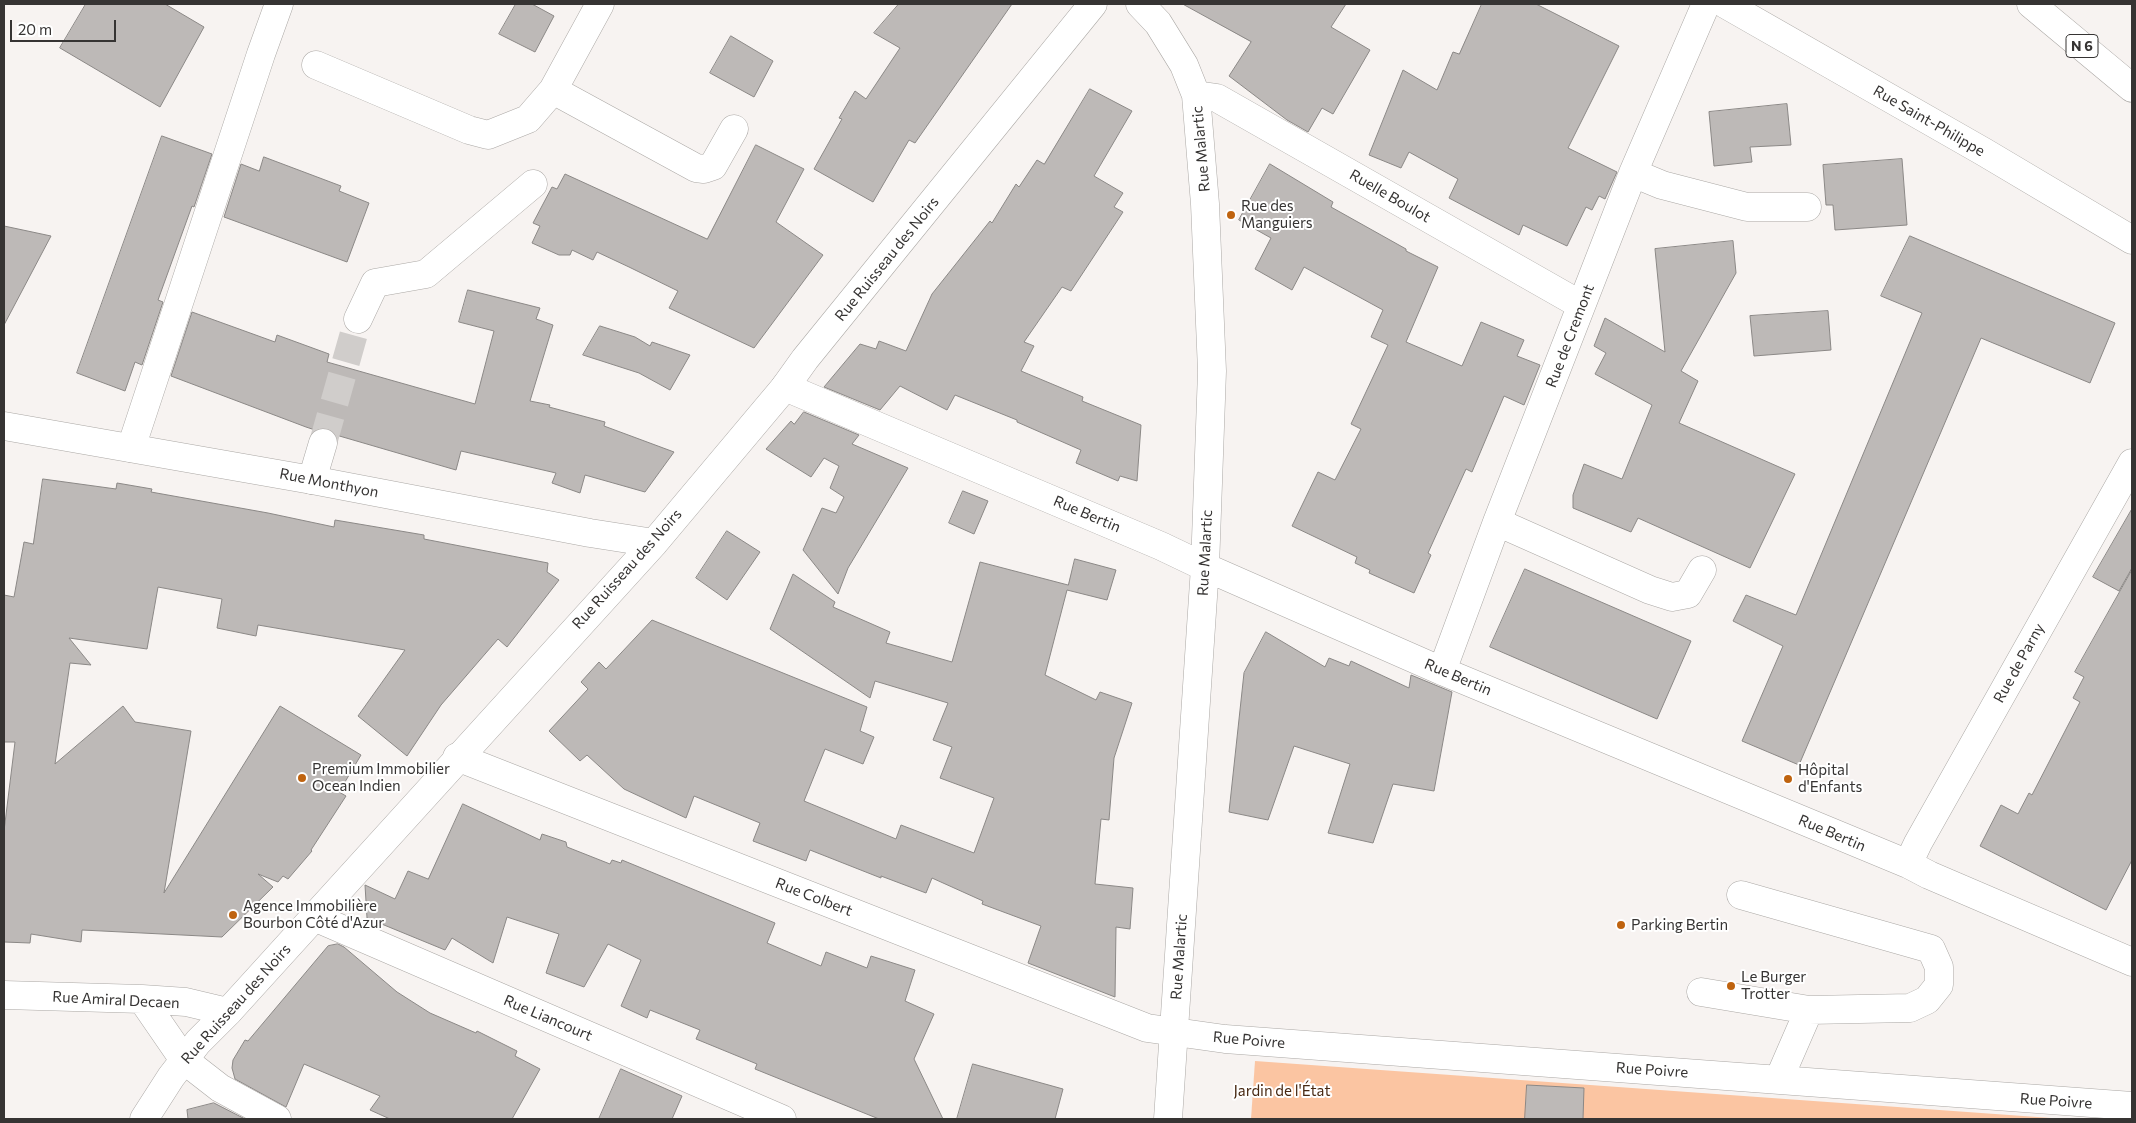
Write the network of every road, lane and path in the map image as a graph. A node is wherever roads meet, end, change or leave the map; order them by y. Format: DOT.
graph roads {
  1 [pos="279,4"];
  2 [pos="600,4"];
  3 [pos="1094,4"];
  4 [pos="1140,4"];
  5 [pos="1706,4"];
  6 [pos="1725,4"];
  7 [pos="2031,4"];
  8 [pos="316,65"];
  9 [pos="2132,88"];
  10 [pos="553,90"];
  11 [pos="1196,95"];
  12 [pos="734,129"];
  13 [pos="1633,173"];
  14 [pos="532,184"];
  15 [pos="1807,207"];
  16 [pos="2132,240"];
  17 [pos="1581,305"];
  18 [pos="358,319"];
  19 [pos="785,387"];
  20 [pos="4,426"];
  21 [pos="323,443"];
  22 [pos="131,448"];
  23 [pos="2132,463"];
  24 [pos="312,480"];
  25 [pos="1497,522"];
  26 [pos="654,542"];
  27 [pos="1205,567"];
  28 [pos="1702,570"];
  29 [pos="1442,671"];
  30 [pos="458,757"];
  31 [pos="1908,864"];
  32 [pos="1741,895"];
  33 [pos="314,917"];
  34 [pos="2132,962"];
  35 [pos="1701,992"];
  36 [pos="4,996"];
  37 [pos="142,999"];
  38 [pos="1809,1010"];
  39 [pos="228,1012"];
  40 [pos="1173,1032"];
  41 [pos="184,1060"];
  42 [pos="1779,1080"];
  43 [pos="2132,1106"];
  44 [pos="144,1119"];
  45 [pos="277,1119"];
  46 [pos="782,1119"];
  47 [pos="1168,1119"];
  1 -- 22 [label="street"];
  2 -- 10 [label="street"];
  3 -- 19 [label="street, Rue Ruisseau des Noirs"];
  4 -- 11 [label="street, Rue Malartic"];
  5 -- 13 [label="street, Rue de Cremont"];
  6 -- 16 [label="street, Rue Saint-Philippe"];
  7 -- 9 [label="street, N 6"];
  8 -- 10 [label="street"];
  10 -- 12 [label="street"];
  11 -- 17 [label="street, Ruelle Boulot"];
  11 -- 27 [label="street, Rue Malartic"];
  13 -- 15 [label="street"];
  13 -- 17 [label="street, Rue de Cremont"];
  14 -- 18 [label="street"];
  17 -- 25 [label="street, Rue de Cremont"];
  19 -- 26 [label="street, Rue Ruisseau des Noirs"];
  19 -- 27 [label="street, Rue Bertin"];
  20 -- 22 [label="street, Rue Monthyon"];
  21 -- 24 [label="street"];
  22 -- 24 [label="street, Rue Monthyon"];
  23 -- 31 [label="street, Rue de Parny"];
  24 -- 26 [label="street, Rue Monthyon"];
  25 -- 28 [label="street"];
  25 -- 29 [label="street, Rue de Cremont"];
  26 -- 30 [label="street, Rue Ruisseau des Noirs"];
  27 -- 29 [label="street, Rue Bertin"];
  27 -- 40 [label="street, Rue Malartic"];
  29 -- 31 [label="street, Rue Bertin"];
  30 -- 33 [label="street, Rue Ruisseau des Noirs"];
  30 -- 40 [label="street, Rue Colbert"];
  31 -- 34 [label="street, Rue Bertin"];
  32 -- 38 [label="street"];
  33 -- 39 [label="street, Rue Ruisseau des Noirs"];
  33 -- 46 [label="street, Rue Liancourt"];
  35 -- 38 [label="street"];
  36 -- 37 [label="street, Rue Amiral Decaen"];
  37 -- 39 [label="street, Rue Amiral Decaen"];
  37 -- 41 [label="street"];
  38 -- 42 [label="street"];
  39 -- 41 [label="street, Rue Ruisseau des Noirs"];
  40 -- 42 [label="street, Rue Poivre"];
  40 -- 47 [label="street, Rue Malartic"];
  41 -- 44 [label="street, Rue Ruisseau des Noirs"];
  41 -- 45 [label="street"];
  42 -- 43 [label="street, Rue Poivre"];
}
